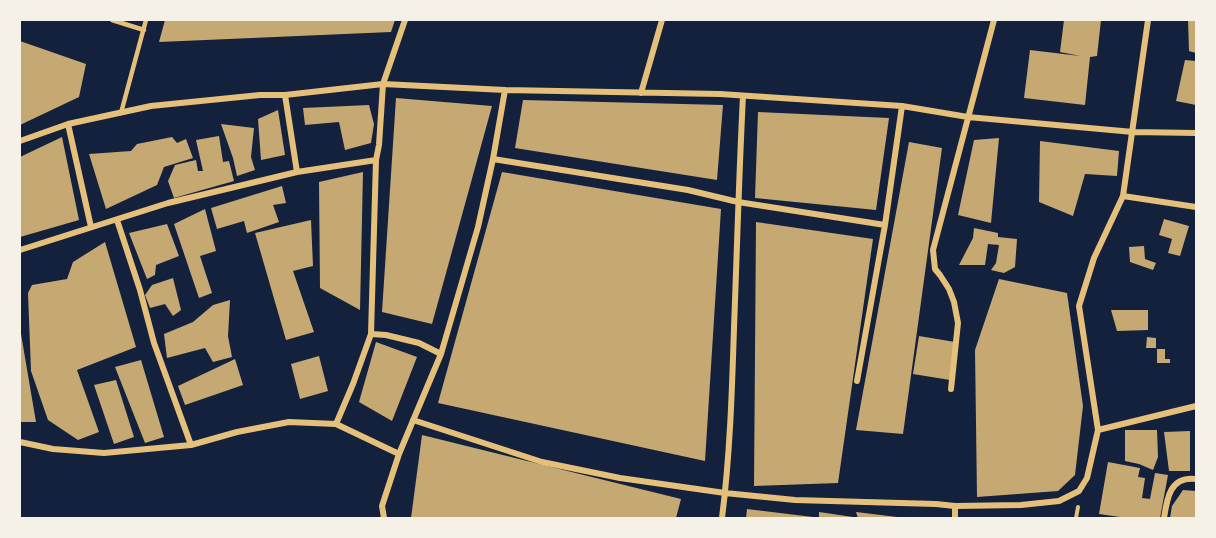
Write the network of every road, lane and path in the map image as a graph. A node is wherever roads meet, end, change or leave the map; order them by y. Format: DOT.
graph roads {
  1 [pos="112,20"];
  2 [pos="147,20"];
  3 [pos="405,20"];
  4 [pos="662,20"];
  5 [pos="994,20"];
  6 [pos="1148,20"];
  7 [pos="144,30"];
  8 [pos="383,84"];
  9 [pos="505,90"];
  10 [pos="641,93"];
  11 [pos="285,95"];
  12 [pos="743,96"];
  13 [pos="902,106"];
  14 [pos="121,113"];
  15 [pos="968,117"];
  16 [pos="68,124"];
  17 [pos="1133,132"];
  18 [pos="1197,133"];
  19 [pos="20,141"];
  20 [pos="493,159"];
  21 [pos="376,160"];
  22 [pos="297,172"];
  23 [pos="1123,195"];
  24 [pos="738,202"];
  25 [pos="1197,207"];
  26 [pos="117,220"];
  27 [pos="885,225"];
  28 [pos="91,227"];
  29 [pos="20,250"];
  30 [pos="371,334"];
  31 [pos="441,354"];
  32 [pos="857,381"];
  33 [pos="951,388"];
  34 [pos="1197,406"];
  35 [pos="413,420"];
  36 [pos="336,424"];
  37 [pos="1098,430"];
  38 [pos="20,442"];
  39 [pos="191,445"];
  40 [pos="399,454"];
  41 [pos="1197,479"];
  42 [pos="725,493"];
  43 [pos="955,506"];
  44 [pos="384,519"];
  45 [pos="722,519"];
  46 [pos="955,519"];
  47 [pos="1164,519"];
  1 -- 7 [label="lane"];
  2 -- 7 [label="lane"];
  3 -- 8 [label="street"];
  4 -- 10 [label="street"];
  5 -- 15 [label="street"];
  6 -- 17 [label="street"];
  7 -- 14 [label="lane"];
  8 -- 9 [label="street"];
  8 -- 11 [label="street"];
  8 -- 21 [label="street"];
  9 -- 10 [label="street"];
  9 -- 20 [label="street"];
  10 -- 12 [label="street"];
  11 -- 14 [label="street"];
  11 -- 22 [label="street"];
  12 -- 13 [label="street"];
  12 -- 24 [label="street"];
  13 -- 15 [label="street"];
  13 -- 27 [label="street"];
  14 -- 16 [label="street"];
  15 -- 17 [label="street"];
  15 -- 33 [label="street"];
  16 -- 19 [label="street"];
  16 -- 28 [label="street"];
  17 -- 18 [label="street"];
  17 -- 23 [label="street"];
  20 -- 24 [label="street"];
  20 -- 31 [label="street"];
  21 -- 22 [label="street"];
  21 -- 30 [label="street"];
  22 -- 26 [label="street"];
  23 -- 25 [label="street"];
  23 -- 37 [label="street"];
  24 -- 27 [label="street"];
  24 -- 42 [label="street"];
  26 -- 28 [label="street"];
  26 -- 39 [label="street"];
  27 -- 32 [label="street"];
  28 -- 29 [label="street"];
  30 -- 31 [label="street"];
  30 -- 36 [label="street"];
  31 -- 35 [label="street"];
  34 -- 37 [label="street"];
  35 -- 40 [label="street"];
  35 -- 42 [label="street"];
  36 -- 39 [label="street"];
  36 -- 40 [label="street"];
  37 -- 43 [label="street"];
  38 -- 39 [label="street"];
  40 -- 44 [label="street"];
  41 -- 47 [label="street"];
  42 -- 43 [label="street"];
  42 -- 45 [label="street"];
  43 -- 46 [label="street"];
}
